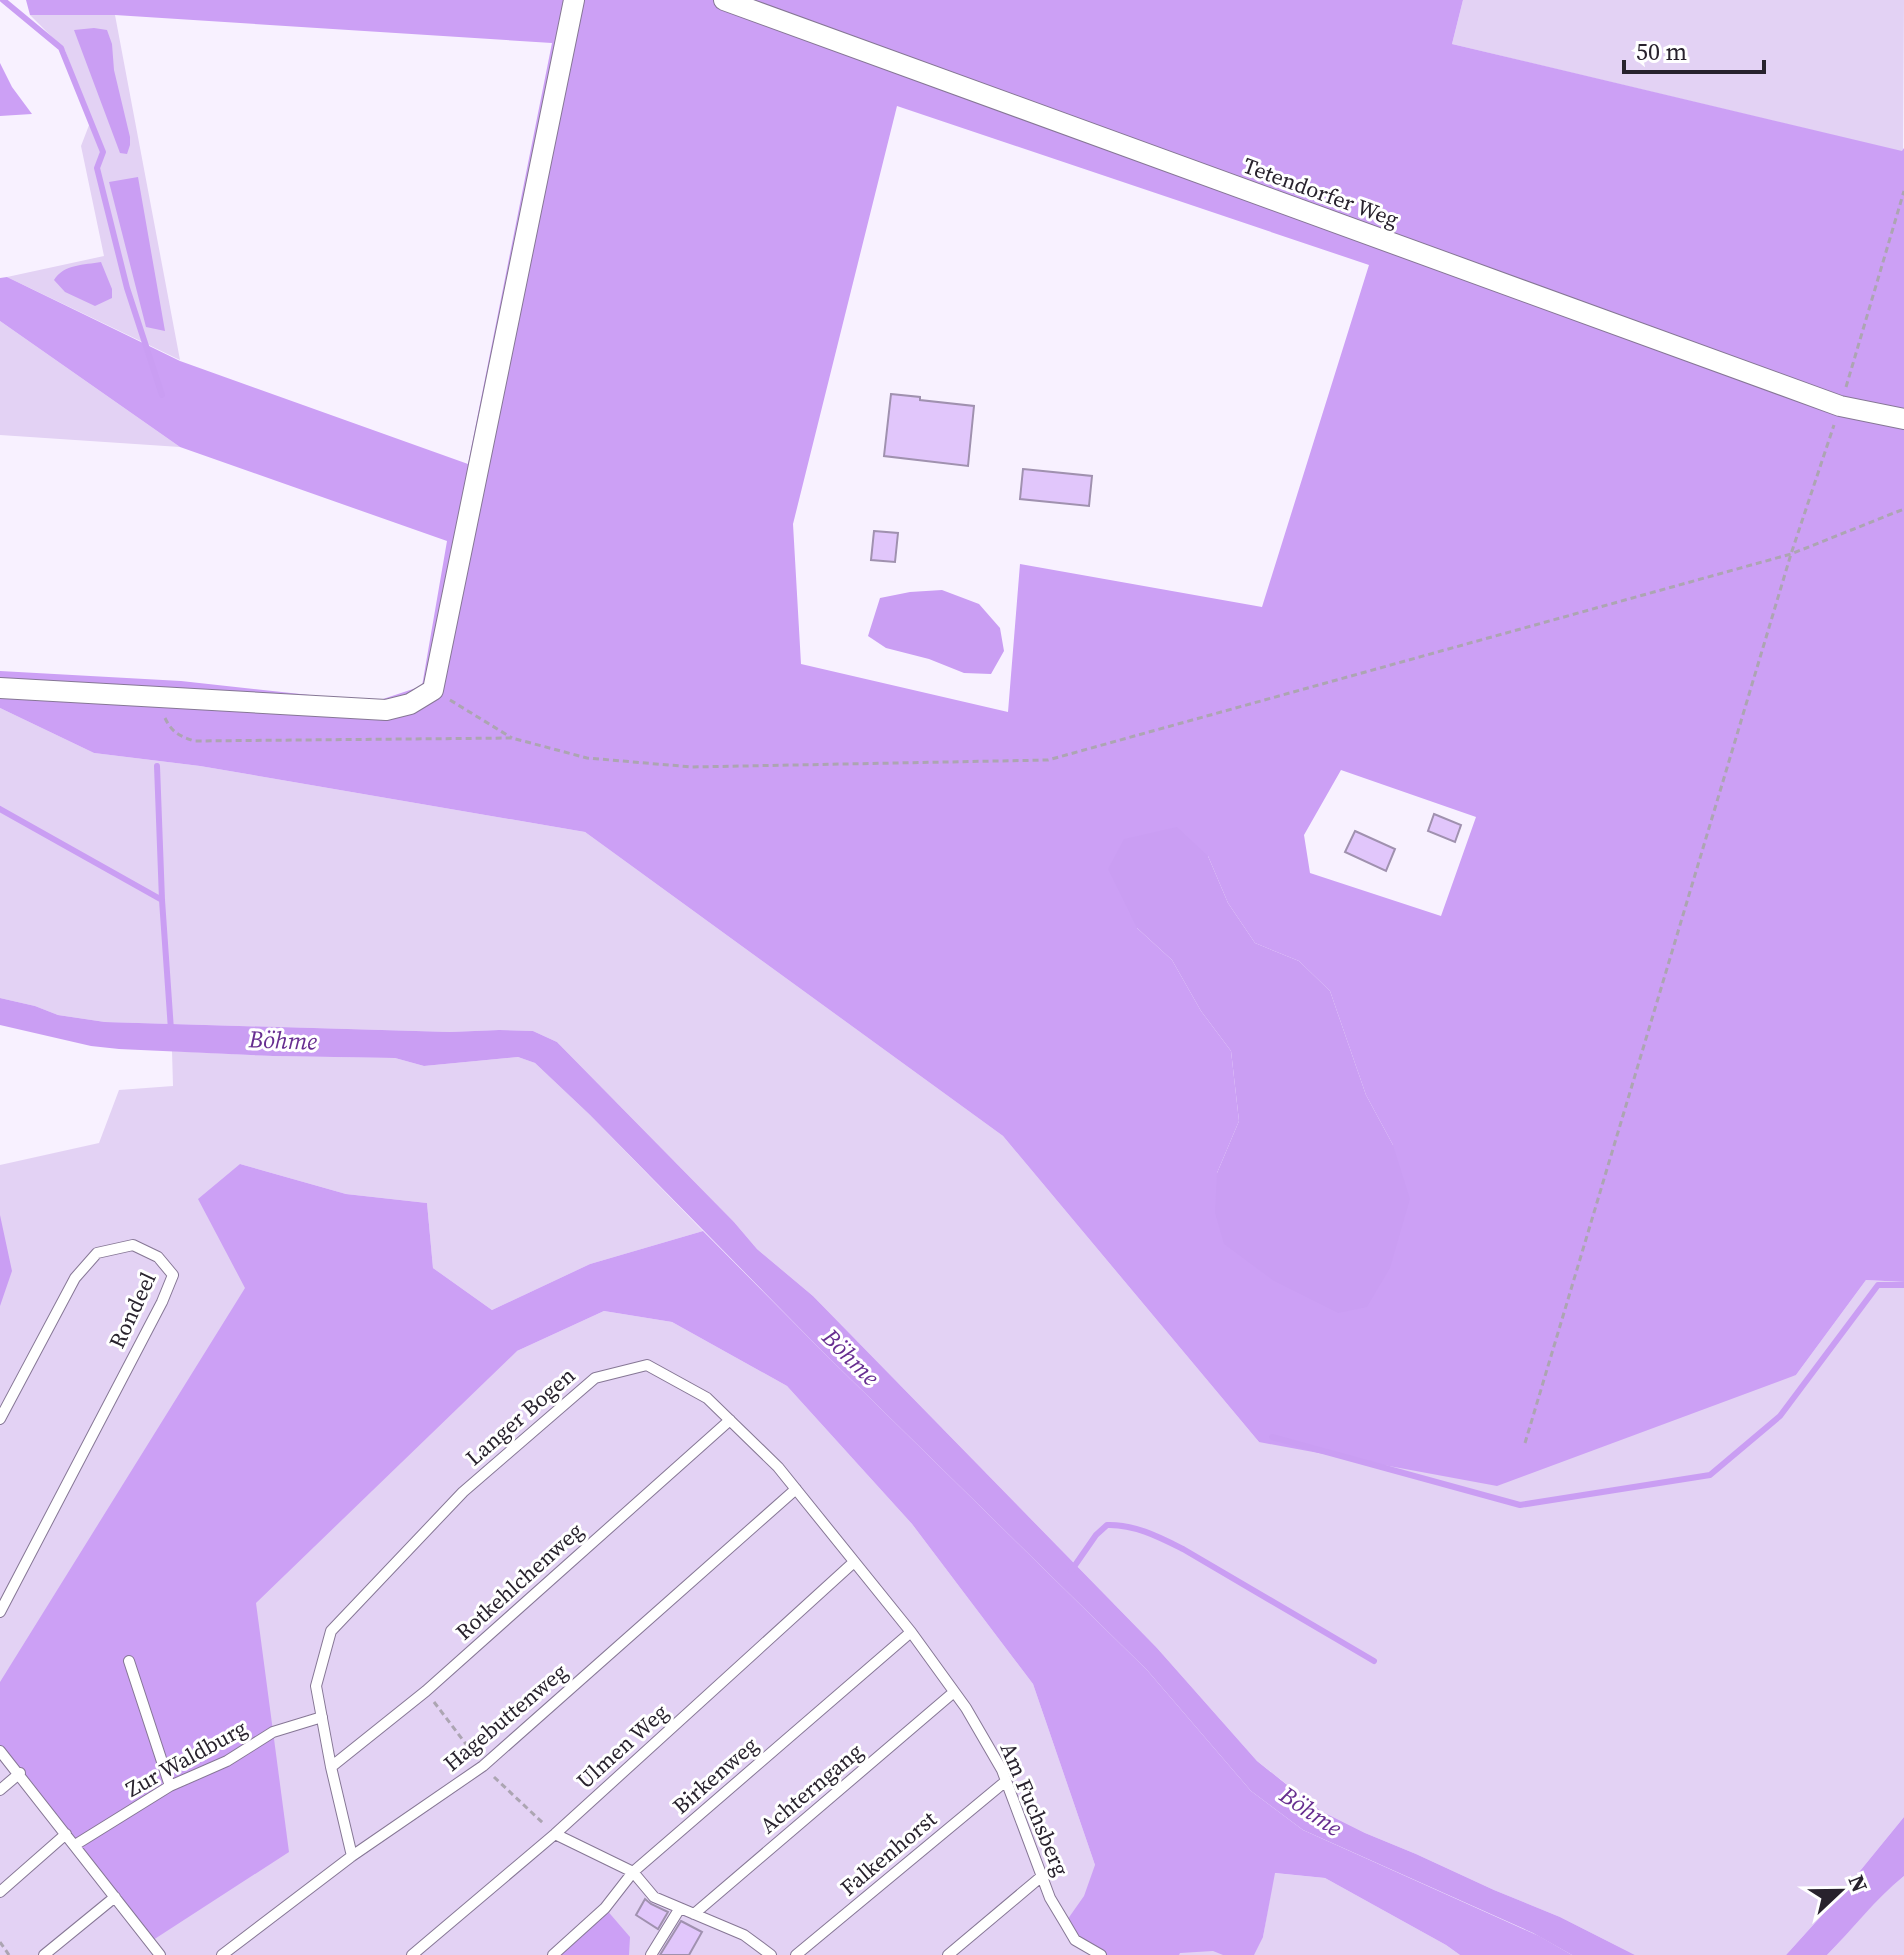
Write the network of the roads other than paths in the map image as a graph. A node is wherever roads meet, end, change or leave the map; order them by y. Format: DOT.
graph roads {
  1 [pos="574,0"];
  2 [pos="724,0"];
  3 [pos="1904,419"];
  4 [pos="0,688"];
  5 [pos="0,1419"];
  6 [pos="730,1420"];
  7 [pos="796,1489"];
  8 [pos="854,1562"];
  9 [pos="0,1612"];
  10 [pos="911,1632"];
  11 [pos="129,1661"];
  12 [pos="954,1692"];
  13 [pos="322,1717"];
  14 [pos="0,1751"];
  15 [pos="331,1767"];
  16 [pos="20,1773"];
  17 [pos="1006,1781"];
  18 [pos="170,1786"];
  19 [pos="0,1790"];
  20 [pos="66,1834"];
  21 [pos="555,1834"];
  22 [pos="75,1845"];
  23 [pos="352,1856"];
  24 [pos="633,1872"];
  25 [pos="1042,1876"];
  26 [pos="0,1892"];
  27 [pos="115,1897"];
  28 [pos="680,1908"];
  29 [pos="694,1914"];
  30 [pos="230,1953"];
  31 [pos="1098,1954"];
  32 [pos="44,1955"];
  33 [pos="160,1955"];
  34 [pos="412,1955"];
  35 [pos="553,1955"];
  36 [pos="651,1955"];
  37 [pos="771,1955"];
  38 [pos="796,1955"];
  39 [pos="948,1955"];
  1 -- 4 [label="street"];
  2 -- 3 [label="street, Tetendorfer Weg"];
  5 -- 9 [label="lane, Rondeel"];
  6 -- 7 [label="lane, Langer Bogen"];
  6 -- 13 [label="lane, Langer Bogen"];
  6 -- 15 [label="lane, Rotkehlchenweg"];
  7 -- 8 [label="lane, Langer Bogen"];
  7 -- 23 [label="lane, Hagebuttenweg"];
  8 -- 10 [label="lane, Langer Bogen"];
  8 -- 21 [label="lane, Ulmen Weg"];
  10 -- 12 [label="lane, Am Fuchsberg"];
  10 -- 24 [label="lane, Birkenweg"];
  11 -- 18 [label="lane"];
  12 -- 17 [label="lane, Am Fuchsberg"];
  12 -- 29 [label="lane, Achterngang"];
  13 -- 15 [label="lane, Langer Bogen"];
  13 -- 18 [label="lane, Zur Waldburg"];
  14 -- 16 [label="lane"];
  15 -- 23 [label="lane, Langer Bogen"];
  16 -- 19 [label="lane"];
  16 -- 20 [label="lane"];
  17 -- 25 [label="lane, Am Fuchsberg"];
  17 -- 38 [label="lane, Falkenhorst"];
  18 -- 22 [label="lane, Zur Waldburg"];
  20 -- 22 [label="lane"];
  20 -- 26 [label="lane"];
  21 -- 24 [label="lane"];
  21 -- 34 [label="lane, Ulmen Weg"];
  22 -- 27 [label="lane"];
  23 -- 30 [label="lane, Hagebuttenweg"];
  24 -- 28 [label="lane"];
  24 -- 35 [label="lane, Birkenweg"];
  25 -- 31 [label="lane, Am Fuchsberg"];
  25 -- 39 [label="lane"];
  27 -- 32 [label="lane"];
  27 -- 33 [label="lane"];
  28 -- 29 [label="lane"];
  28 -- 36 [label="lane"];
  29 -- 37 [label="lane"];
}
